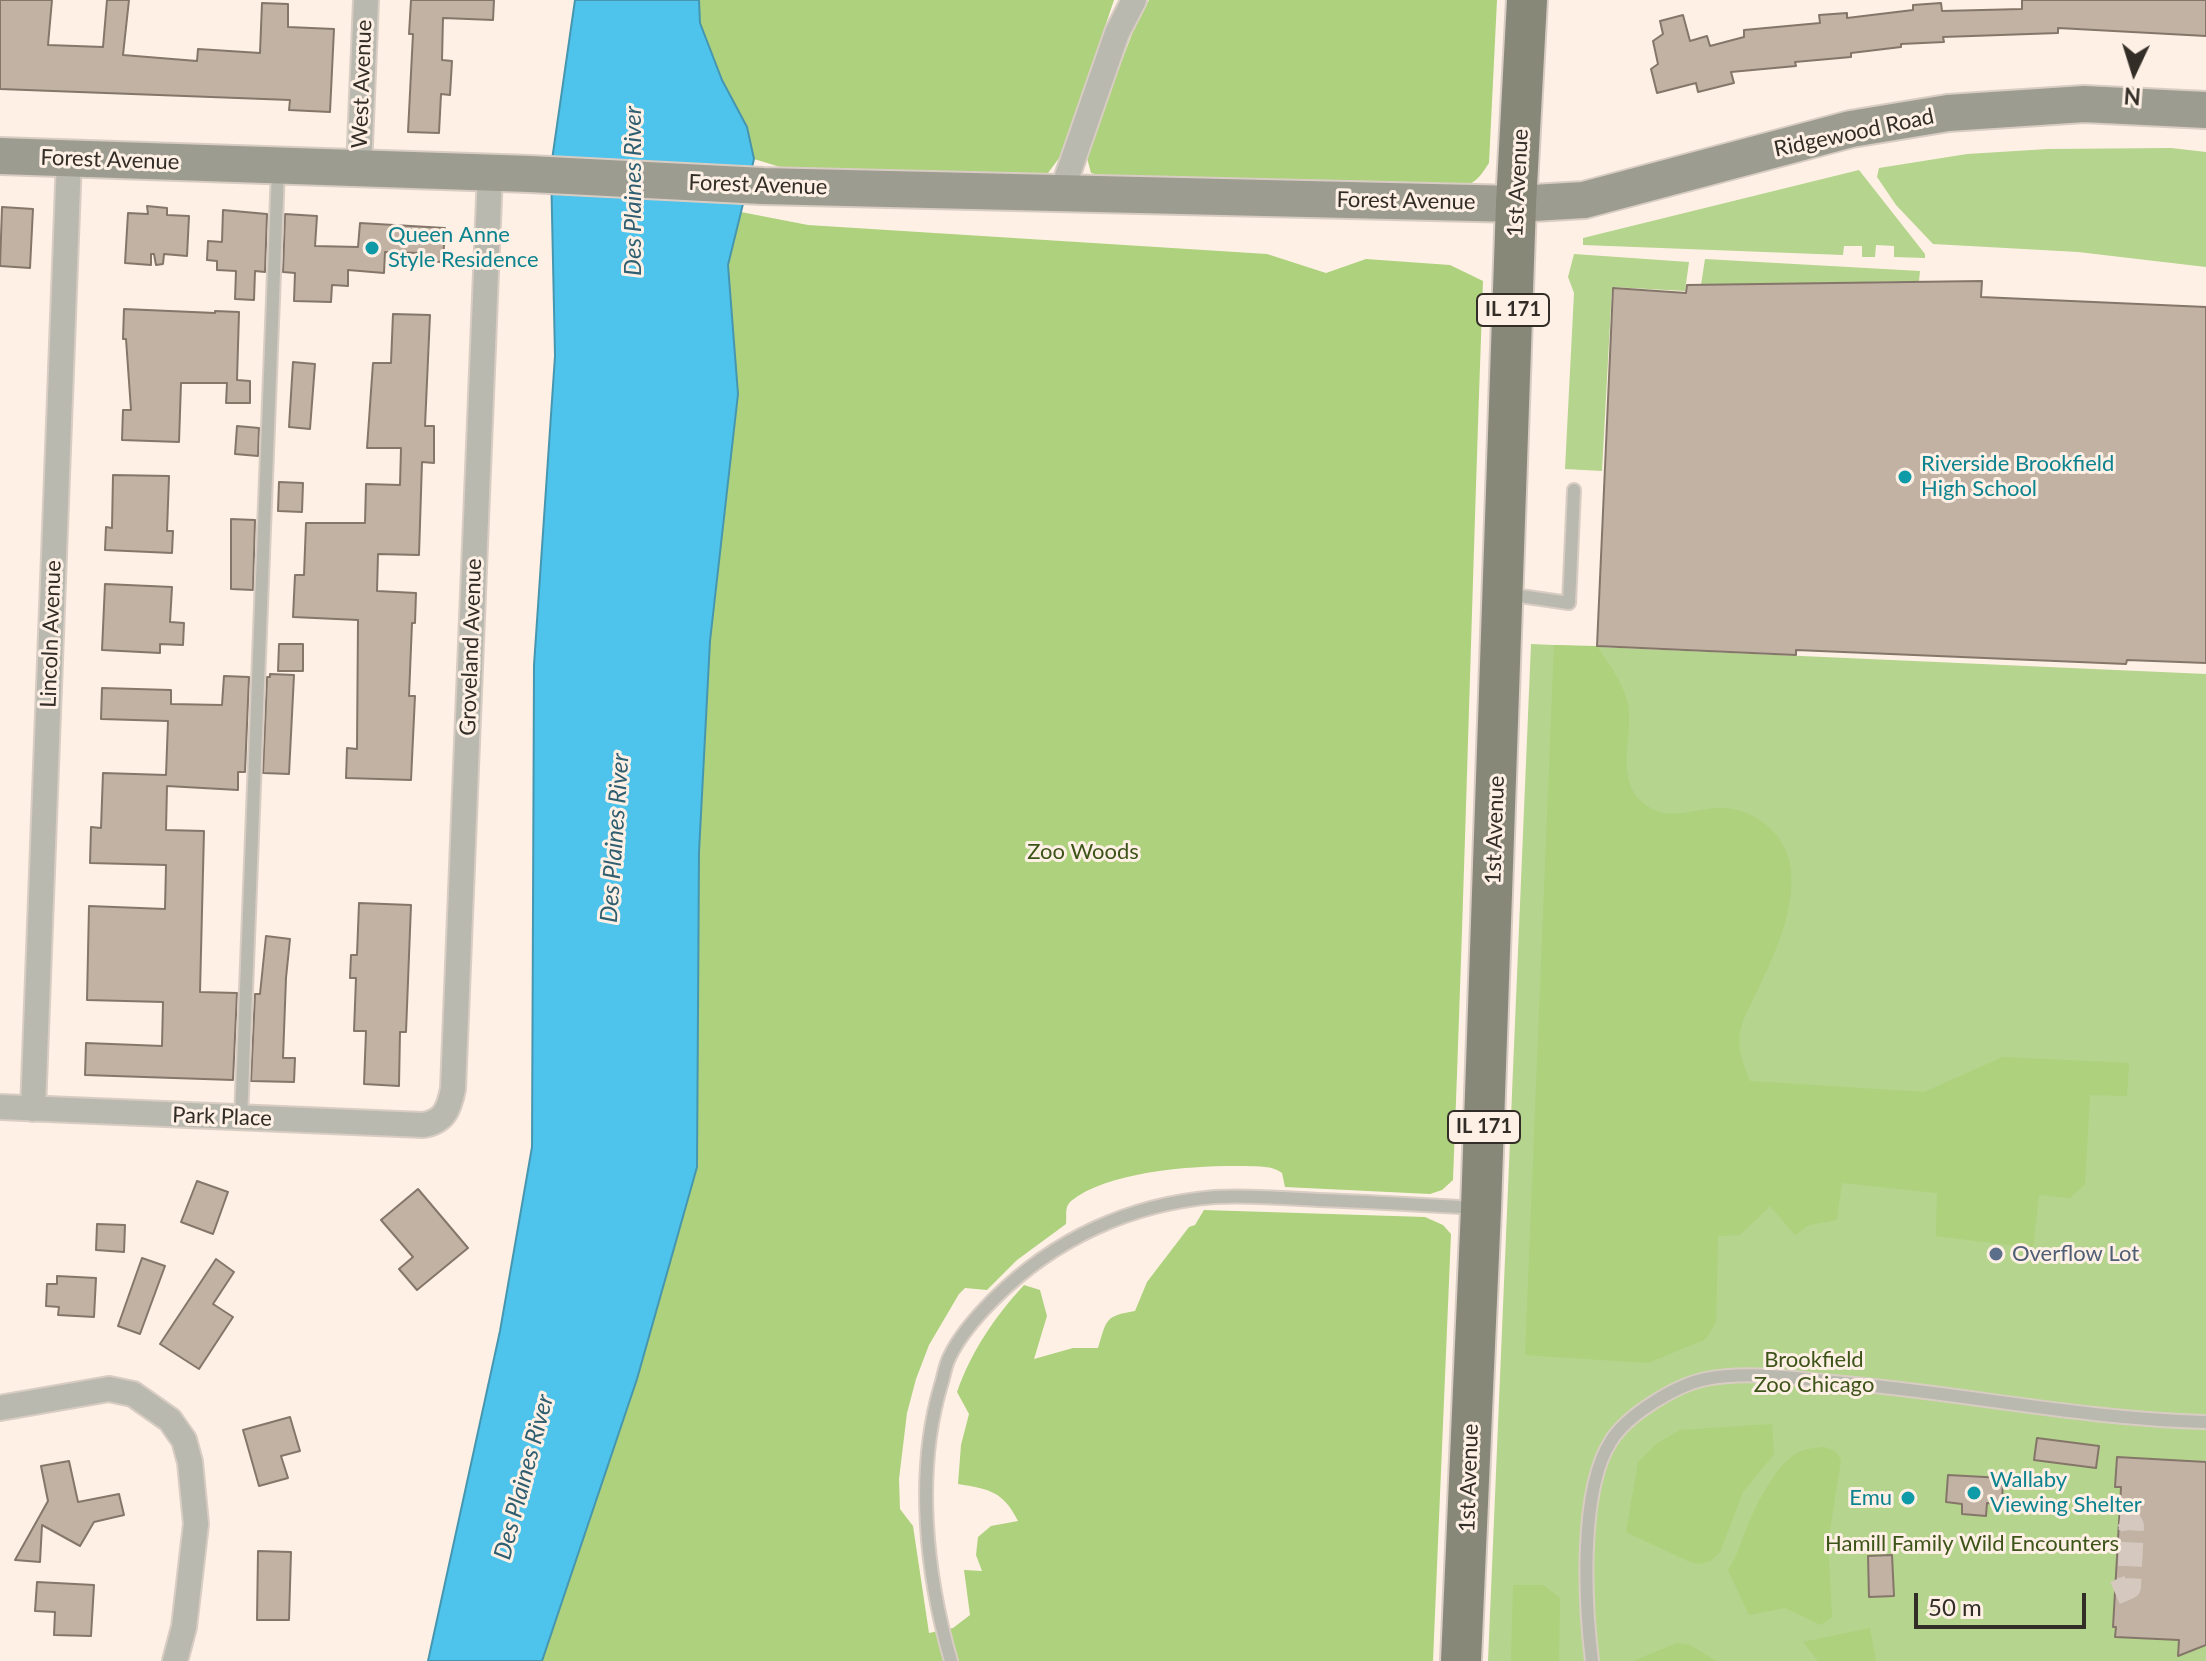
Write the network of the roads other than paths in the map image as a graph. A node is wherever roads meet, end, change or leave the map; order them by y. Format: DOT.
graph roads {
  1 [pos="366,0"];
  2 [pos="1134,0"];
  3 [pos="1527,0"];
  4 [pos="2203,109"];
  5 [pos="0,156"];
  6 [pos="69,159"];
  7 [pos="278,167"];
  8 [pos="359,169"];
  9 [pos="490,173"];
  10 [pos="1061,194"];
  11 [pos="1516,204"];
  12 [pos="1574,490"];
  13 [pos="1503,594"];
  14 [pos="0,1107"];
  15 [pos="33,1109"];
  16 [pos="241,1118"];
  17 [pos="442,1118"];
  18 [pos="1481,1209"];
  19 [pos="0,1408"];
  20 [pos="2206,1422"];
  21 [pos="175,1661"];
  22 [pos="951,1661"];
  23 [pos="1461,1661"];
  24 [pos="1592,1661"];
  1 -- 8 [label="street, West Avenue"];
  2 -- 10 [label="street"];
  3 -- 11 [label="main road, 1st Avenue / IL 171"];
  4 -- 11 [label="street, Ridgewood Road"];
  5 -- 6 [label="street, Forest Avenue"];
  6 -- 7 [label="street, Forest Avenue"];
  6 -- 15 [label="street, Lincoln Avenue"];
  7 -- 8 [label="street, Forest Avenue"];
  7 -- 16 [label="lane"];
  8 -- 9 [label="street, Forest Avenue"];
  9 -- 10 [label="street, Forest Avenue"];
  9 -- 17 [label="street, Groveland Avenue"];
  10 -- 11 [label="street, Forest Avenue"];
  11 -- 13 [label="main road, 1st Avenue / IL 171"];
  12 -- 13 [label="lane"];
  13 -- 18 [label="main road, 1st Avenue / IL 171"];
  14 -- 15 [label="street, Park Place"];
  15 -- 16 [label="street, Park Place"];
  16 -- 17 [label="street, Park Place"];
  18 -- 22 [label="lane"];
  18 -- 23 [label="main road, 1st Avenue / IL 171"];
  19 -- 21 [label="street"];
  20 -- 24 [label="lane"];
}
